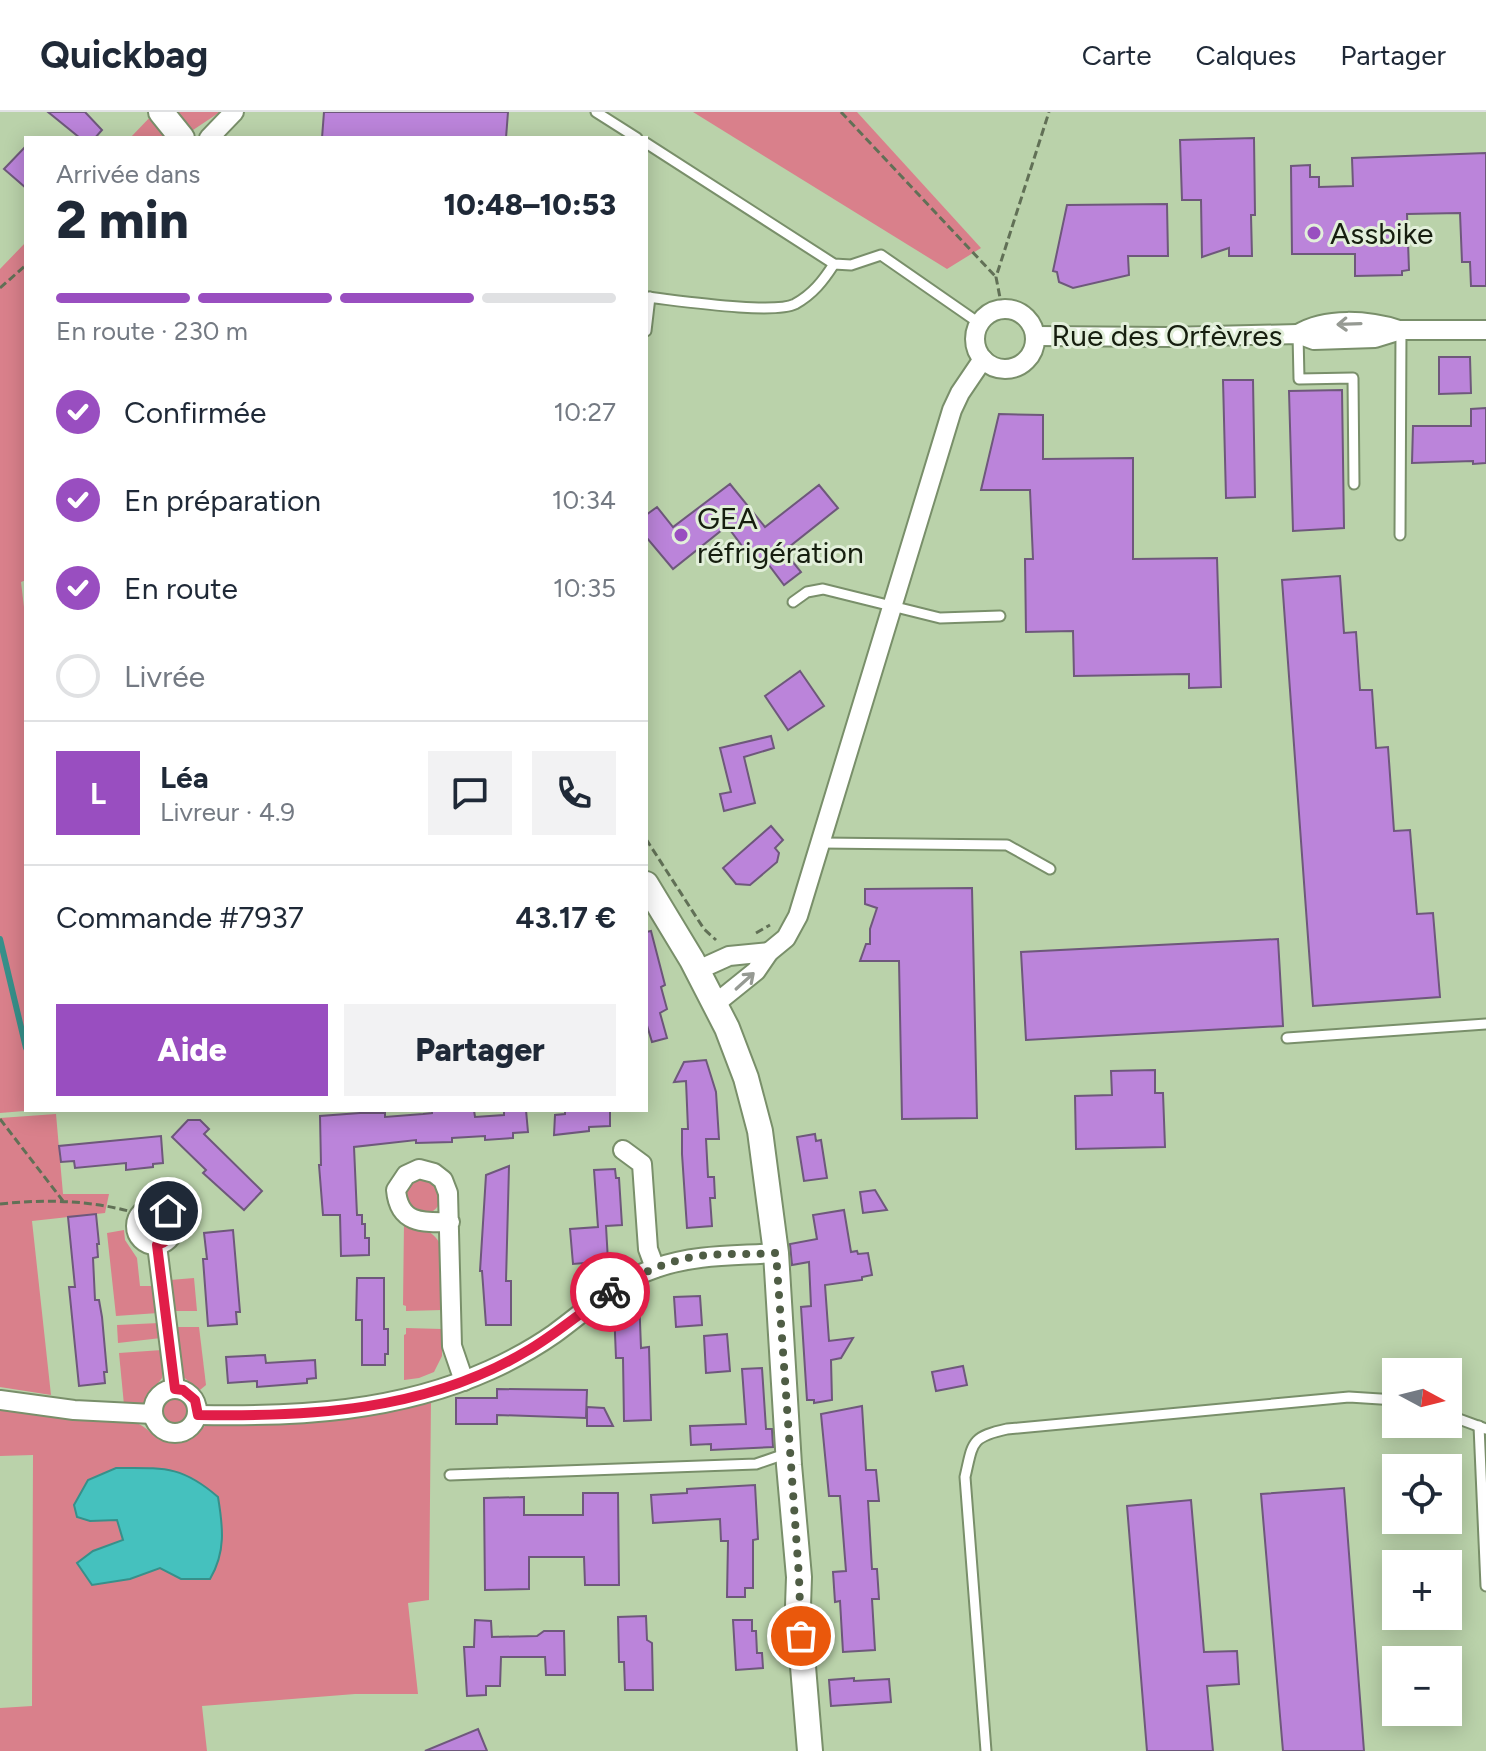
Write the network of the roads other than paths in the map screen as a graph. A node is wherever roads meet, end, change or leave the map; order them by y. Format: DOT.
graph roads {
  1 [pos="161,112"];
  2 [pos="234,112"];
  3 [pos="596,112"];
  4 [pos="180,136"];
  5 [pos="211,136"];
  6 [pos="634,136"];
  7 [pos="648,144"];
  8 [pos="834,264"];
  9 [pos="648,297"];
  10 [pos="979,323"];
  11 [pos="1401,330"];
  12 [pos="1486,330"];
  13 [pos="1298,334"];
  14 [pos="1036,336"];
  15 [pos="983,359"];
  16 [pos="1354,484"];
  17 [pos="1400,535"];
  18 [pos="793,602"];
  19 [pos="893,607"];
  20 [pos="1000,616"];
  21 [pos="821,843"];
  22 [pos="1050,869"];
  23 [pos="648,887"];
  24 [pos="769,952"];
  25 [pos="698,970"];
  26 [pos="715,1004"];
  27 [pos="1486,1024"];
  28 [pos="1287,1038"];
  29 [pos="623,1150"];
  30 [pos="450,1222"];
  31 [pos="157,1245"];
  32 [pos="776,1253"];
  33 [pos="655,1268"];
  34 [pos="464,1381"];
  35 [pos="175,1389"];
  36 [pos="1382,1399"];
  37 [pos="0,1400"];
  38 [pos="153,1414"];
  39 [pos="198,1415"];
  40 [pos="1462,1420"];
  41 [pos="1482,1428"];
  42 [pos="789,1453"];
  43 [pos="450,1475"];
  44 [pos="1486,1586"];
  45 [pos="810,1751"];
  46 [pos="986,1751"];
  1 -- 4 [label="street"];
  2 -- 5 [label="street"];
  3 -- 6 [label="lane"];
  7 -- 8 [label="lane"];
  8 -- 9 [label="lane"];
  8 -- 10 [label="lane"];
  10 -- 14 [label="street"];
  10 -- 15 [label="street"];
  11 -- 12 [label="street, Rue des Orfèvres"];
  11 -- 13 [label="street, Rue des Orfèvres"];
  11 -- 17 [label="lane"];
  13 -- 14 [label="street, Rue des Orfèvres"];
  13 -- 16 [label="lane"];
  14 -- 15 [label="street"];
  15 -- 19 [label="street"];
  18 -- 19 [label="lane"];
  19 -- 20 [label="lane"];
  19 -- 21 [label="street"];
  21 -- 22 [label="lane"];
  21 -- 24 [label="street"];
  23 -- 25 [label="street"];
  24 -- 25 [label="street"];
  26 -- 24 [label="street, one-way"];
  25 -- 26 [label="street"];
  26 -- 32 [label="street"];
  27 -- 28 [label="lane"];
  29 -- 33 [label="street"];
  30 -- 34 [label="street"];
  31 -- 31 [label="street"];
  31 -- 35 [label="street"];
  32 -- 33 [label="street"];
  32 -- 42 [label="street"];
  33 -- 34 [label="street"];
  34 -- 39 [label="street"];
  35 -- 38 [label="street"];
  35 -- 39 [label="street"];
  36 -- 46 [label="lane"];
  37 -- 38 [label="street"];
  38 -- 39 [label="street"];
  40 -- 41 [label="lane"];
  41 -- 44 [label="lane"];
  42 -- 43 [label="lane"];
  42 -- 45 [label="street"];
}
